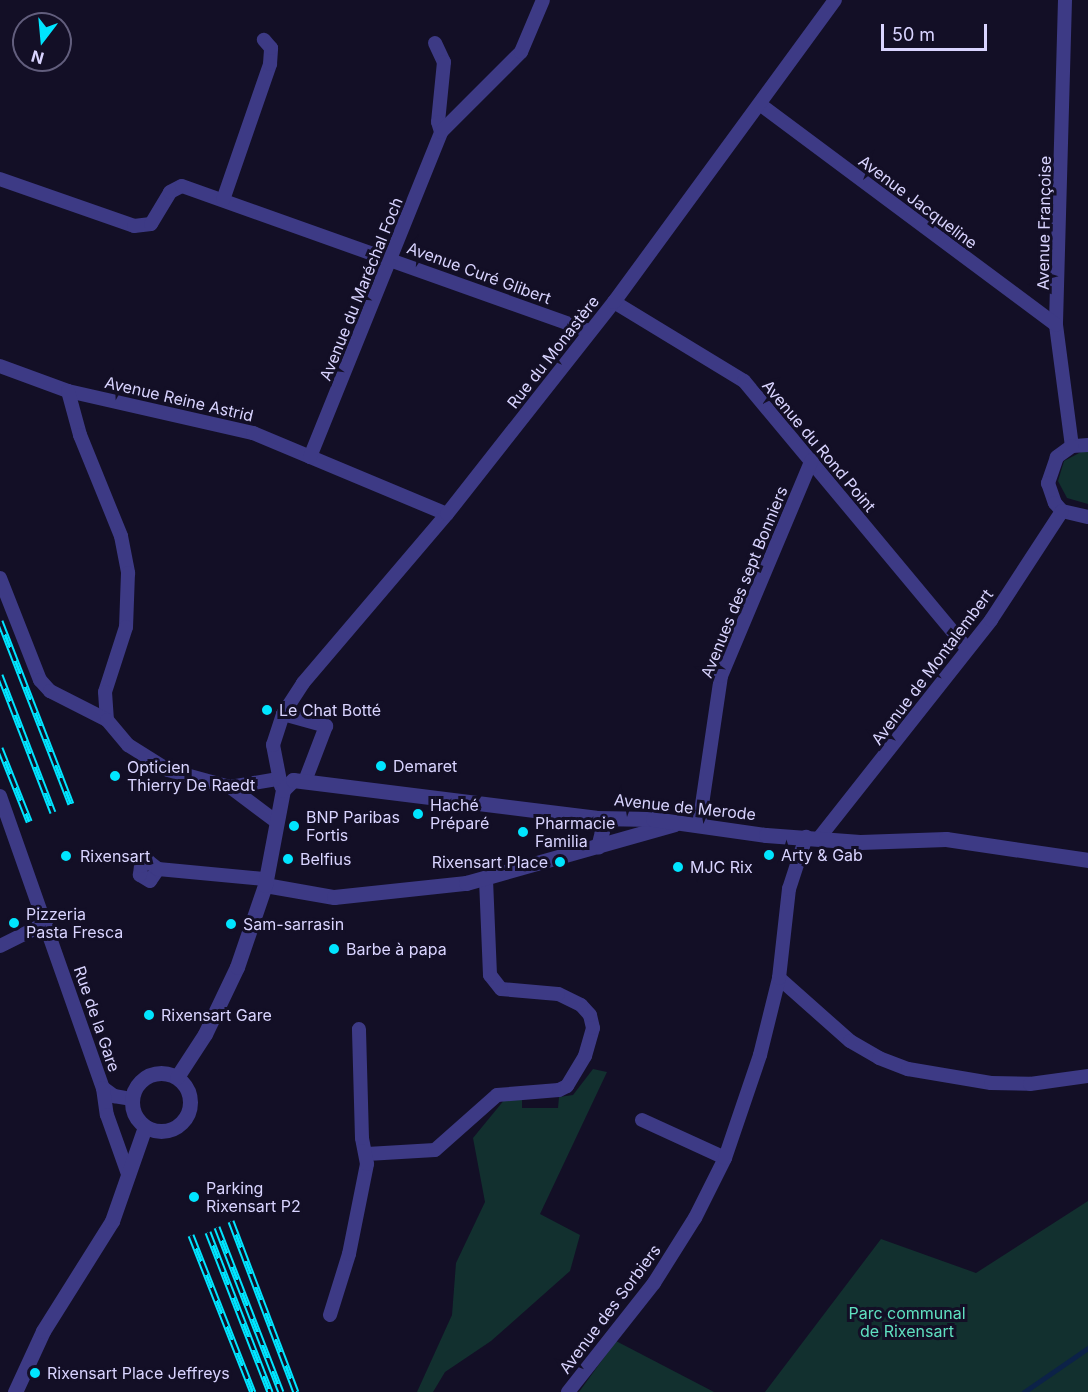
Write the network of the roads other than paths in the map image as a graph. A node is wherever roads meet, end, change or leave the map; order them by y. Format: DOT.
graph roads {
  1 [pos="543,0"];
  2 [pos="836,0"];
  3 [pos="1065,0"];
  4 [pos="264,40"];
  5 [pos="435,43"];
  6 [pos="761,105"];
  7 [pos="441,132"];
  8 [pos="0,179"];
  9 [pos="222,200"];
  10 [pos="390,259"];
  11 [pos="614,302"];
  12 [pos="1056,325"];
  13 [pos="590,332"];
  14 [pos="0,366"];
  15 [pos="68,391"];
  16 [pos="1088,445"];
  17 [pos="1072,446"];
  18 [pos="310,458"];
  19 [pos="812,460"];
  20 [pos="1062,511"];
  21 [pos="447,514"];
  22 [pos="1088,517"];
  23 [pos="0,578"];
  24 [pos="967,649"];
  25 [pos="283,714"];
  26 [pos="107,720"];
  27 [pos="305,782"];
  28 [pos="280,785"];
  29 [pos="230,787"];
  30 [pos="0,796"];
  31 [pos="596,819"];
  32 [pos="274,820"];
  33 [pos="678,824"];
  34 [pos="699,825"];
  35 [pos="812,837"];
  36 [pos="598,847"];
  37 [pos="1088,860"];
  38 [pos="158,870"];
  39 [pos="486,878"];
  40 [pos="264,882"];
  41 [pos="46,923"];
  42 [pos="0,946"];
  43 [pos="779,978"];
  44 [pos="358,1029"];
  45 [pos="1088,1076"];
  46 [pos="177,1077"];
  47 [pos="103,1088"];
  48 [pos="131,1099"];
  49 [pos="642,1120"];
  50 [pos="145,1127"];
  51 [pos="367,1154"];
  52 [pos="725,1158"];
  53 [pos="128,1173"];
  54 [pos="330,1315"];
  55 [pos="15,1392"];
  56 [pos="568,1392"];
  1 -- 7 [label="street, Avenue du Maréchal Foch"];
  2 -- 6 [label="street, Rue du Monastère"];
  3 -- 12 [label="street, Avenue Françoise"];
  4 -- 9 [label="street"];
  5 -- 7 [label="street, Avenue du Maréchal Foch"];
  6 -- 11 [label="street, Rue du Monastère"];
  6 -- 12 [label="street, Avenue Jacqueline"];
  7 -- 10 [label="street, Avenue du Maréchal Foch"];
  8 -- 9 [label="street, Avenue Curé Glibert"];
  9 -- 10 [label="street, Avenue Curé Glibert"];
  10 -- 13 [label="street, Avenue Curé Glibert"];
  10 -- 18 [label="street, Avenue du Maréchal Foch"];
  11 -- 13 [label="street, Rue du Monastère"];
  11 -- 19 [label="street, Avenue du Rond Point"];
  12 -- 17 [label="street, Avenue Françoise"];
  13 -- 21 [label="street, Rue du Monastère"];
  14 -- 15 [label="street, Avenue Reine Astrid"];
  15 -- 18 [label="street, Avenue Reine Astrid"];
  15 -- 26 [label="street"];
  16 -- 17 [label="street"];
  17 -- 20 [label="street"];
  18 -- 21 [label="street, Avenue Reine Astrid"];
  19 -- 24 [label="street, Avenue du Rond Point"];
  19 -- 34 [label="street, Avenues des sept Bonniers"];
  20 -- 22 [label="street"];
  20 -- 24 [label="street, Avenue de Montalembert"];
  21 -- 25 [label="street, Rue du Monastère"];
  23 -- 26 [label="street"];
  24 -- 35 [label="street, Avenue de Montalembert"];
  25 -- 27 [label="street"];
  25 -- 28 [label="street, Rue du Monastère"];
  26 -- 29 [label="street"];
  27 -- 28 [label="street, Avenue de Merode"];
  27 -- 31 [label="street, Avenue de Merode"];
  28 -- 29 [label="street"];
  28 -- 32 [label="street"];
  29 -- 32 [label="street"];
  30 -- 41 [label="street, Rue de la Gare"];
  31 -- 33 [label="street, Avenue de Merode"];
  31 -- 36 [label="street"];
  32 -- 40 [label="street"];
  33 -- 34 [label="street, Avenue de Merode"];
  33 -- 36 [label="street"];
  34 -- 35 [label="street, Avenue de Merode"];
  35 -- 37 [label="street, Avenue de Merode"];
  35 -- 43 [label="street, Avenue des Sorbiers"];
  36 -- 39 [label="street"];
  38 -- 40 [label="street"];
  39 -- 40 [label="street"];
  39 -- 51 [label="street"];
  40 -- 46 [label="street"];
  41 -- 42 [label="street"];
  41 -- 47 [label="street, Rue de la Gare"];
  43 -- 45 [label="street"];
  43 -- 52 [label="street, Avenue des Sorbiers"];
  44 -- 51 [label="street"];
  46 -- 48 [label="street"];
  46 -- 50 [label="street"];
  47 -- 48 [label="street, Rue de la Gare"];
  47 -- 53 [label="street"];
  48 -- 50 [label="street"];
  49 -- 52 [label="street"];
  50 -- 53 [label="street"];
  51 -- 54 [label="street"];
  52 -- 56 [label="street, Avenue des Sorbiers"];
  53 -- 55 [label="street"];
}
